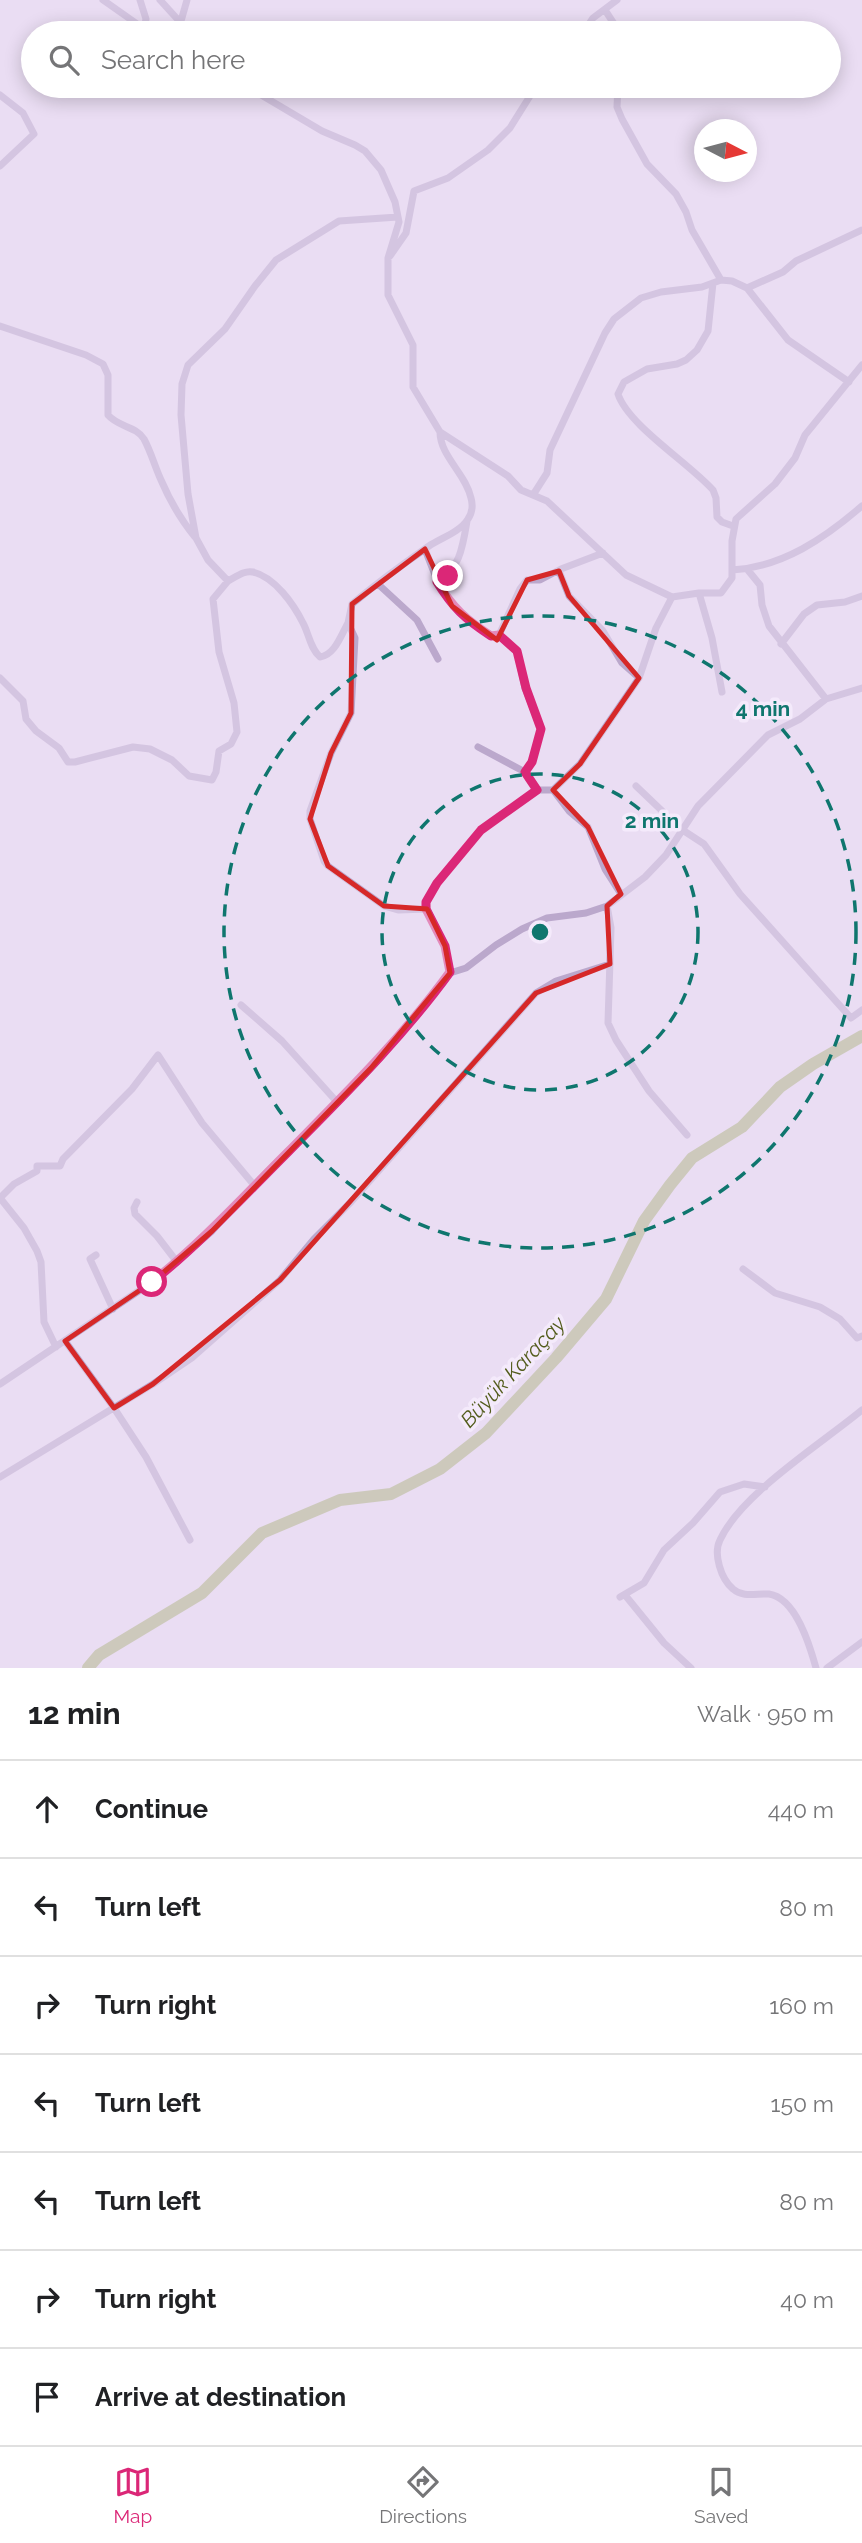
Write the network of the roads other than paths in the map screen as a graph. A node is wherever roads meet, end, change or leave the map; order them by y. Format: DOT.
graph roads {
  1 [pos="103,0"];
  2 [pos="140,0"];
  3 [pos="160,0"];
  4 [pos="187,0"];
  5 [pos="617,0"];
  6 [pos="605,10"];
  7 [pos="134,21"];
  8 [pos="146,21"];
  9 [pos="181,21"];
  10 [pos="592,21"];
  11 [pos="612,21"];
  12 [pos="0,95"];
  13 [pos="266,98"];
  14 [pos="529,98"];
  15 [pos="617,98"];
  16 [pos="0,166"];
  17 [pos="398,217"];
  18 [pos="862,230"];
  19 [pos="388,258"];
  20 [pos="717,281"];
  21 [pos="747,288"];
  22 [pos="0,326"];
  23 [pos="861,371"];
  24 [pos="849,382"];
  25 [pos="440,432"];
  26 [pos="533,495"];
  27 [pos="862,506"];
  28 [pos="468,520"];
  29 [pos="733,526"];
  30 [pos="196,538"];
  31 [pos="425,549"];
  32 [pos="603,553"];
  33 [pos="747,569"];
  34 [pos="732,570"];
  35 [pos="559,571"];
  36 [pos="228,581"];
  37 [pos="437,582"];
  38 [pos="378,584"];
  39 [pos="699,593"];
  40 [pos="862,596"];
  41 [pos="672,597"];
  42 [pos="348,623"];
  43 [pos="499,635"];
  44 [pos="781,644"];
  45 [pos="438,659"];
  46 [pos="0,678"];
  47 [pos="639,678"];
  48 [pos="862,688"];
  49 [pos="722,692"];
  50 [pos="826,699"];
  51 [pos="478,747"];
  52 [pos="525,772"];
  53 [pos="636,786"];
  54 [pos="537,790"];
  55 [pos="553,790"];
  56 [pos="681,829"];
  57 [pos="621,894"];
  58 [pos="607,906"];
  59 [pos="426,909"];
  60 [pos="610,964"];
  61 [pos="450,972"];
  62 [pos="241,1005"];
  63 [pos="862,1010"];
  64 [pos="337,1102"];
  65 [pos="687,1135"];
  66 [pos="254,1185"];
  67 [pos="0,1198"];
  68 [pos="137,1202"];
  69 [pos="96,1255"];
  70 [pos="177,1262"];
  71 [pos="743,1269"];
  72 [pos="113,1309"];
  73 [pos="860,1340"];
  74 [pos="65,1341"];
  75 [pos="57,1347"];
  76 [pos="0,1384"];
  77 [pos="114,1408"];
  78 [pos="862,1410"];
  79 [pos="0,1477"];
  80 [pos="765,1487"];
  81 [pos="190,1540"];
  82 [pos="862,1642"];
  83 [pos="691,1668"];
  84 [pos="816,1668"];
  85 [pos="827,1668"];
  1 -- 7 [label="street"];
  2 -- 8 [label="street"];
  3 -- 9 [label="street"];
  4 -- 9 [label="street"];
  5 -- 6 [label="street"];
  6 -- 10 [label="street"];
  6 -- 11 [label="street"];
  12 -- 16 [label="street"];
  13 -- 17 [label="street"];
  14 -- 19 [label="street"];
  15 -- 20 [label="street"];
  17 -- 19 [label="street"];
  17 -- 30 [label="street"];
  18 -- 21 [label="street"];
  19 -- 25 [label="street"];
  20 -- 21 [label="street"];
  20 -- 26 [label="street"];
  20 -- 29 [label="street"];
  21 -- 24 [label="street"];
  22 -- 30 [label="street"];
  23 -- 24 [label="street"];
  24 -- 29 [label="street"];
  25 -- 26 [label="street"];
  25 -- 28 [label="street"];
  26 -- 32 [label="street"];
  27 -- 33 [label="street"];
  28 -- 31 [label="street"];
  28 -- 37 [label="street"];
  29 -- 34 [label="street"];
  30 -- 36 [label="street"];
  31 -- 37 [label="street"];
  31 -- 38 [label="street"];
  32 -- 35 [label="street"];
  32 -- 41 [label="street"];
  33 -- 34 [label="street"];
  33 -- 44 [label="street"];
  34 -- 39 [label="street"];
  35 -- 43 [label="street"];
  35 -- 47 [label="street"];
  36 -- 42 [label="street"];
  36 -- 46 [label="street"];
  37 -- 43 [label="street"];
  38 -- 42 [label="street"];
  38 -- 45 [label="street"];
  39 -- 41 [label="street"];
  39 -- 49 [label="street"];
  40 -- 44 [label="street"];
  41 -- 47 [label="street"];
  42 -- 59 [label="street"];
  43 -- 52 [label="street"];
  44 -- 50 [label="street"];
  47 -- 55 [label="street"];
  48 -- 50 [label="street"];
  50 -- 56 [label="street"];
  51 -- 52 [label="street"];
  52 -- 54 [label="street"];
  53 -- 56 [label="street"];
  54 -- 55 [label="street"];
  54 -- 59 [label="street"];
  55 -- 57 [label="street"];
  56 -- 57 [label="street"];
  56 -- 63 [label="street"];
  57 -- 58 [label="street"];
  58 -- 60 [label="street"];
  58 -- 61 [label="street"];
  59 -- 61 [label="street"];
  60 -- 65 [label="street"];
  60 -- 77 [label="street"];
  61 -- 64 [label="street"];
  62 -- 64 [label="street"];
  64 -- 66 [label="street"];
  66 -- 67 [label="street"];
  66 -- 70 [label="street"];
  67 -- 75 [label="street"];
  68 -- 70 [label="street"];
  69 -- 72 [label="street"];
  70 -- 72 [label="street"];
  71 -- 73 [label="street"];
  72 -- 74 [label="street"];
  74 -- 75 [label="street"];
  74 -- 77 [label="street"];
  75 -- 76 [label="street"];
  77 -- 79 [label="street"];
  77 -- 81 [label="street"];
  78 -- 80 [label="street"];
  80 -- 83 [label="street"];
  80 -- 84 [label="street"];
  82 -- 85 [label="street"];
}
